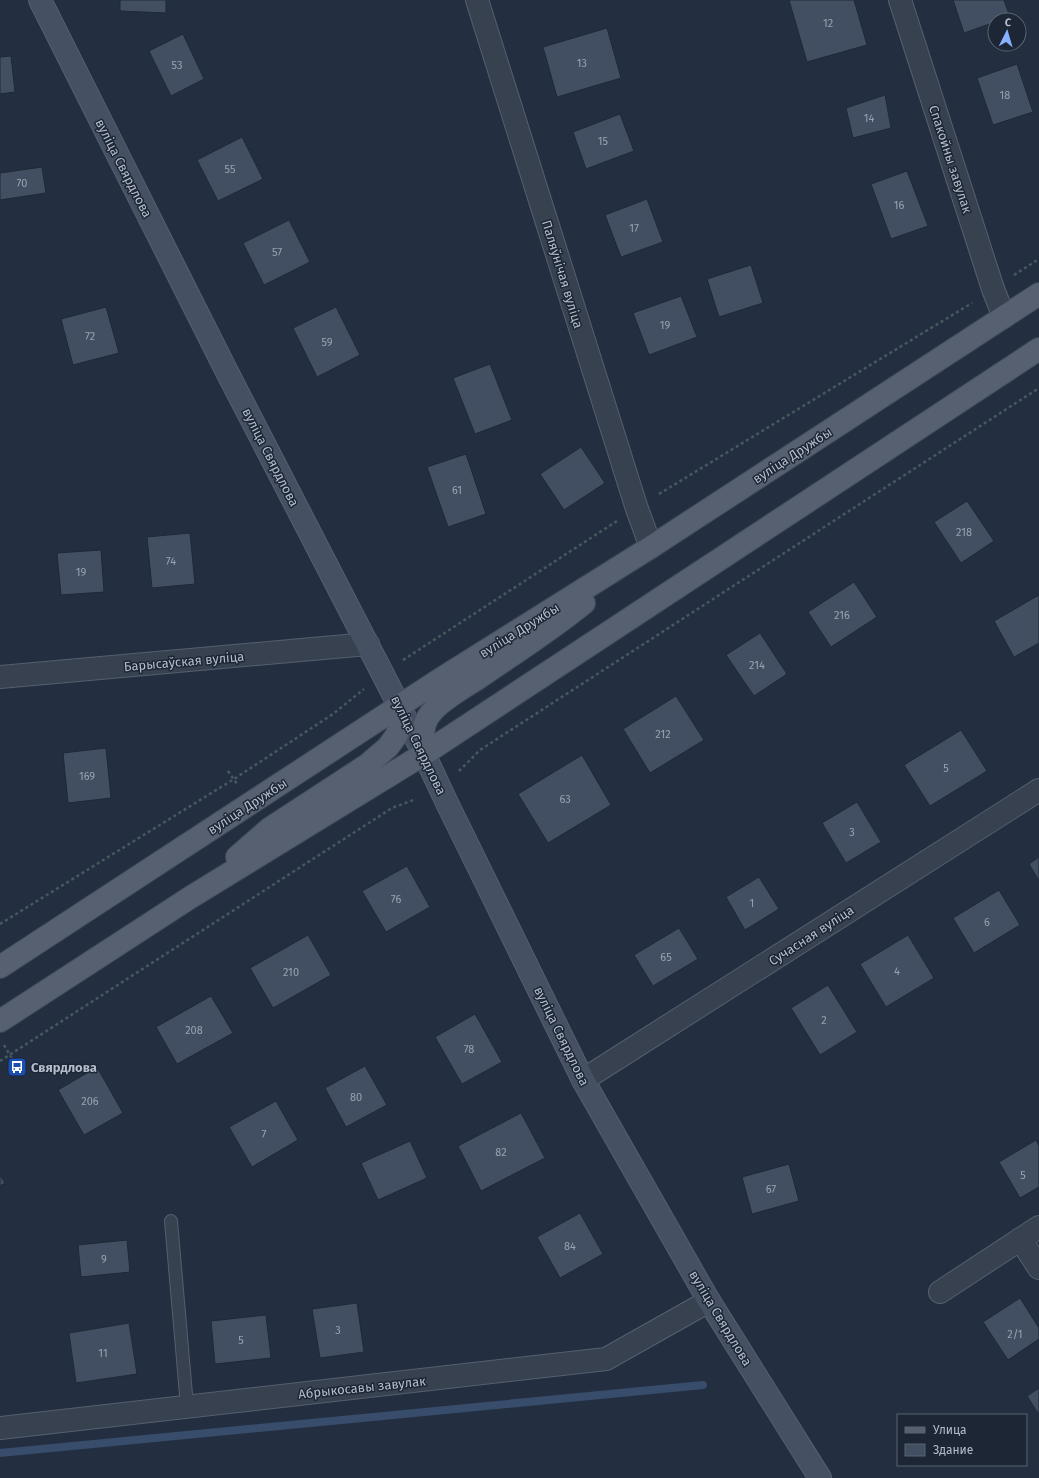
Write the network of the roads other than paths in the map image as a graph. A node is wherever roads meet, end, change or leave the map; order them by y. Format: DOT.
graph roads {
  1 [pos="40,0"];
  2 [pos="477,0"];
  3 [pos="900,0"];
  4 [pos="1039,294"];
  5 [pos="1004,317"];
  6 [pos="1039,349"];
  7 [pos="651,548"];
  8 [pos="368,644"];
  9 [pos="0,677"];
  10 [pos="400,706"];
  11 [pos="424,754"];
  12 [pos="1039,790"];
  13 [pos="191,897"];
  14 [pos="0,967"];
  15 [pos="0,1021"];
  16 [pos="583,1080"];
  17 [pos="171,1221"];
  18 [pos="1039,1227"];
  19 [pos="1020,1239"];
  20 [pos="1039,1268"];
  21 [pos="940,1292"];
  22 [pos="709,1301"];
  23 [pos="187,1406"];
  24 [pos="0,1428"];
  25 [pos="820,1478"];
  1 -- 8 [label="main road, вуліца Свярдлова"];
  2 -- 7 [label="street, Паляўнічая вуліца"];
  3 -- 5 [label="street, Спакойны завулак"];
  4 -- 5 [label="main road, вуліца Дружбы"];
  5 -- 7 [label="main road, вуліца Дружбы"];
  6 -- 11 [label="main road"];
  7 -- 10 [label="main road, вуліца Дружбы"];
  7 -- 11 [label="main road"];
  8 -- 9 [label="street, Барысаўская вуліца"];
  8 -- 10 [label="main road, вуліца Свярдлова"];
  10 -- 11 [label="main road, вуліца Свярдлова"];
  10 -- 13 [label="main road"];
  10 -- 14 [label="main road, вуліца Дружбы"];
  11 -- 13 [label="main road"];
  11 -- 16 [label="main road, вуліца Свярдлова"];
  12 -- 16 [label="street, Сучасная вуліца"];
  13 -- 15 [label="main road"];
  16 -- 22 [label="main road, вуліца Свярдлова"];
  17 -- 23 [label="lane"];
  18 -- 19 [label="street"];
  19 -- 20 [label="street"];
  19 -- 21 [label="street"];
  22 -- 23 [label="street, Абрыкосавы завулак"];
  22 -- 25 [label="main road, вуліца Свярдлова"];
  23 -- 24 [label="street, Абрыкосавы завулак"];
}
